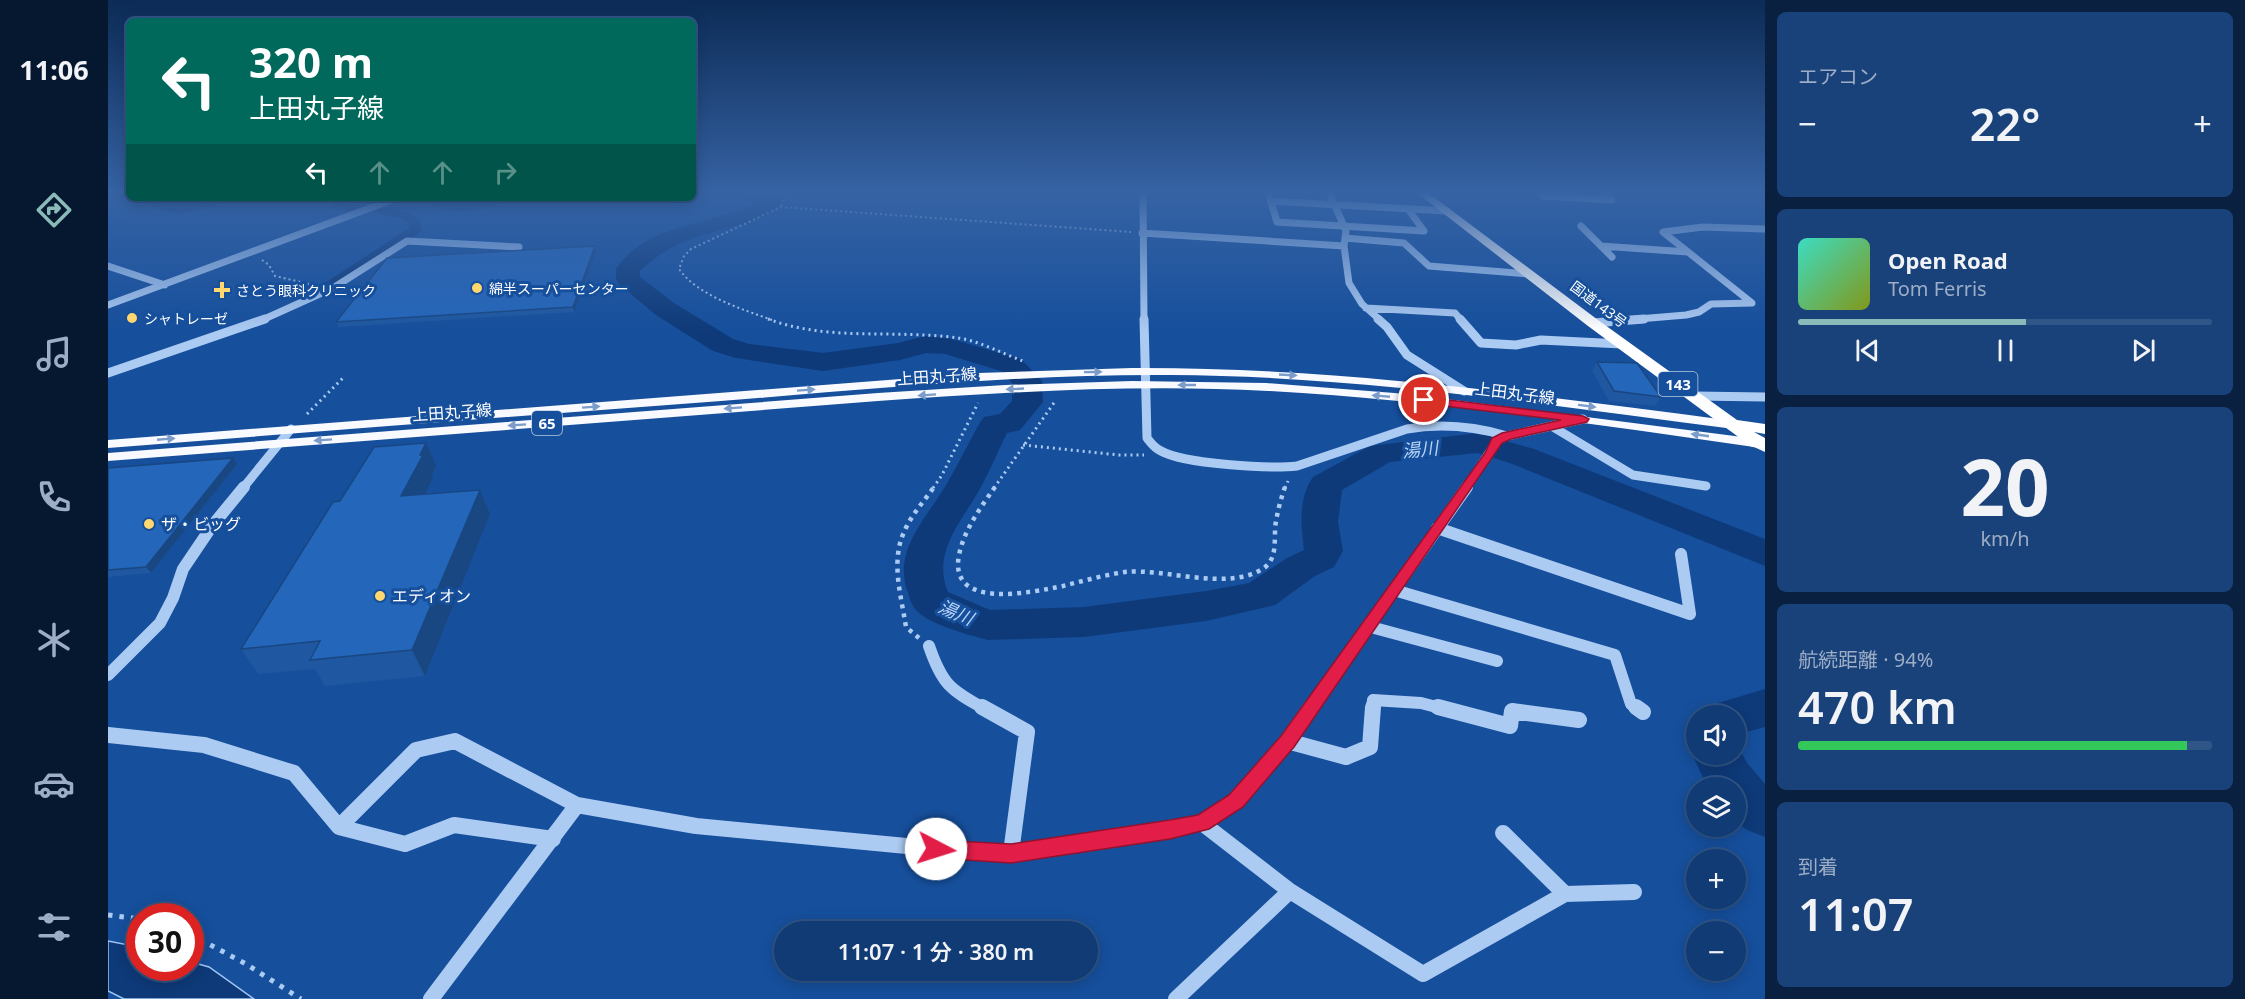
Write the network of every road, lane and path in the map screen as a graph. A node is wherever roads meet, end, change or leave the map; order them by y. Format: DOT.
graph roads {
  1 [pos="290,239"];
  2 [pos="713,239"];
  3 [pos="1142,239"];
  4 [pos="1269,239"];
  5 [pos="1345,239"];
  6 [pos="1483,239"];
  7 [pos="1594,239"];
  8 [pos="1672,239"];
  9 [pos="1345,242"];
  10 [pos="1601,246"];
  11 [pos="519,247"];
  12 [pos="1689,252"];
  13 [pos="252,253"];
  14 [pos="1612,257"];
  15 [pos="108,266"];
  16 [pos="1528,274"];
  17 [pos="165,285"];
  18 [pos="317,285"];
  19 [pos="108,305"];
  20 [pos="1366,308"];
  21 [pos="1593,323"];
  22 [pos="1622,344"];
  23 [pos="108,373"];
  24 [pos="343,378"];
  25 [pos="1146,378"];
  26 [pos="1044,380"];
  27 [pos="980,391"];
  28 [pos="1464,391"];
  29 [pos="1695,396"];
  30 [pos="1765,397"];
  31 [pos="1583,419"];
  32 [pos="1734,425"];
  33 [pos="1553,428"];
  34 [pos="291,429"];
  35 [pos="1502,438"];
  36 [pos="1763,441"];
  37 [pos="279,443"];
  38 [pos="108,444"];
  39 [pos="1022,445"];
  40 [pos="1162,452"];
  41 [pos="108,457"];
  42 [pos="1297,466"];
  43 [pos="1706,486"];
  44 [pos="1437,528"];
  45 [pos="1681,554"];
  46 [pos="1394,590"];
  47 [pos="1367,626"];
  48 [pos="929,646"];
  49 [pos="1497,661"];
  50 [pos="108,675"];
  51 [pos="1643,712"];
  52 [pos="1580,720"];
  53 [pos="108,735"];
  54 [pos="1287,741"];
  55 [pos="577,805"];
  56 [pos="1202,823"];
  57 [pos="339,827"];
  58 [pos="1503,833"];
  59 [pos="553,839"];
  60 [pos="1011,853"];
  61 [pos="1290,891"];
  62 [pos="1634,891"];
  63 [pos="1565,894"];
  64 [pos="108,915"];
  65 [pos="126,917"];
  66 [pos="204,942"];
  67 [pos="301,999"];
  68 [pos="431,999"];
  69 [pos="1176,999"];
  1 -- 13 [label="street"];
  2 -- 26 [label="path"];
  3 -- 25 [label="street"];
  4 -- 9 [label="street"];
  5 -- 9 [label="street"];
  6 -- 16 [label="highway, 国道143号 / 143"];
  7 -- 10 [label="street"];
  8 -- 12 [label="street"];
  9 -- 16 [label="street"];
  9 -- 20 [label="street"];
  10 -- 12 [label="street"];
  10 -- 14 [label="street"];
  11 -- 23 [label="street"];
  12 -- 21 [label="street"];
  13 -- 17 [label="street"];
  13 -- 18 [label="path"];
  15 -- 17 [label="street"];
  16 -- 21 [label="highway, 国道143号 / 143"];
  17 -- 19 [label="street"];
  20 -- 22 [label="street"];
  20 -- 28 [label="street"];
  21 -- 22 [label="highway, 国道143号 / 143"];
  22 -- 29 [label="highway, 国道143号 / 143"];
  24 -- 34 [label="path"];
  25 -- 26 [label="main road, 上田丸子線 / 65"];
  25 -- 28 [label="main road, 上田丸子線 / 65, one-way"];
  31 -- 25 [label="main road, 上田丸子線 / 65, one-way"];
  25 -- 40 [label="street"];
  26 -- 27 [label="main road, 上田丸子線 / 65, one-way"];
  34 -- 26 [label="main road, 上田丸子線 / 65, one-way"];
  26 -- 39 [label="path"];
  27 -- 37 [label="main road, 上田丸子線 / 65, one-way"];
  27 -- 48 [label="path"];
  28 -- 32 [label="main road, 上田丸子線 / 65, one-way"];
  29 -- 30 [label="street"];
  29 -- 32 [label="highway, 国道143号 / 143"];
  31 -- 33 [label="street"];
  36 -- 31 [label="main road, 上田丸子線 / 65, one-way"];
  32 -- 36 [label="highway, 国道143号 / 143"];
  33 -- 35 [label="street"];
  33 -- 43 [label="street"];
  34 -- 37 [label="street"];
  38 -- 34 [label="main road, 上田丸子線 / 65, one-way"];
  35 -- 42 [label="street"];
  35 -- 44 [label="street"];
  37 -- 41 [label="main road, 上田丸子線 / 65"];
  37 -- 50 [label="street"];
  39 -- 40 [label="path"];
  39 -- 42 [label="path"];
  40 -- 42 [label="street"];
  44 -- 45 [label="street"];
  44 -- 46 [label="street"];
  46 -- 47 [label="street"];
  46 -- 51 [label="street"];
  47 -- 49 [label="street"];
  47 -- 54 [label="street"];
  48 -- 60 [label="street"];
  52 -- 54 [label="street"];
  53 -- 57 [label="street"];
  54 -- 56 [label="street"];
  55 -- 57 [label="street"];
  55 -- 59 [label="street"];
  55 -- 60 [label="street"];
  56 -- 60 [label="street"];
  56 -- 61 [label="street"];
  57 -- 59 [label="street"];
  58 -- 63 [label="street"];
  59 -- 68 [label="street"];
  61 -- 63 [label="street"];
  61 -- 69 [label="street"];
  62 -- 63 [label="street"];
  64 -- 65 [label="path"];
  66 -- 67 [label="path"];
}
